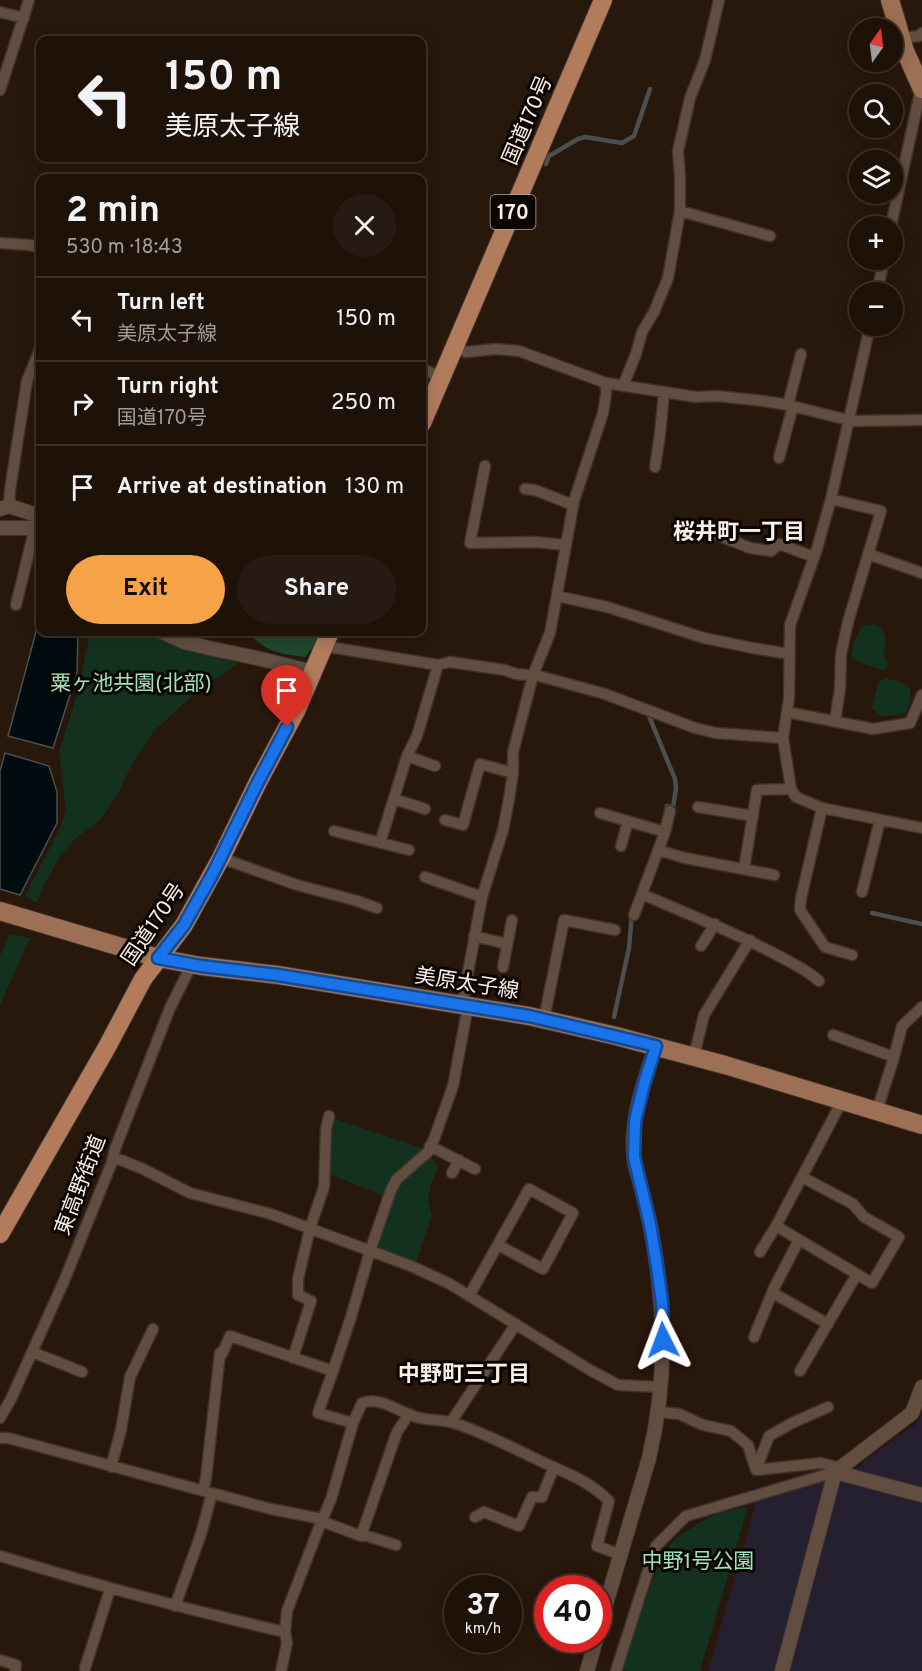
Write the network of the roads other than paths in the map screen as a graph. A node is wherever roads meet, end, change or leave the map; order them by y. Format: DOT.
graph roads {
  1 [pos="29,0"];
  2 [pos="603,0"];
  3 [pos="719,0"];
  4 [pos="891,0"];
  5 [pos="0,12"];
  6 [pos="24,18"];
  7 [pos="922,33"];
  8 [pos="903,38"];
  9 [pos="922,89"];
  10 [pos="0,90"];
  11 [pos="680,212"];
  12 [pos="893,216"];
  13 [pos="770,236"];
  14 [pos="0,243"];
  15 [pos="36,247"];
  16 [pos="868,336"];
  17 [pos="454,347"];
  18 [pos="801,354"];
  19 [pos="36,359"];
  20 [pos="426,371"];
  21 [pos="442,377"];
  22 [pos="606,383"];
  23 [pos="623,386"];
  24 [pos="664,392"];
  25 [pos="790,406"];
  26 [pos="426,414"];
  27 [pos="850,420"];
  28 [pos="922,420"];
  29 [pos="779,458"];
  30 [pos="484,466"];
  31 [pos="655,467"];
  32 [pos="525,489"];
  33 [pos="831,499"];
  34 [pos="573,505"];
  35 [pos="4,507"];
  36 [pos="36,520"];
  37 [pos="36,523"];
  38 [pos="0,528"];
  39 [pos="702,530"];
  40 [pos="36,532"];
  41 [pos="566,545"];
  42 [pos="868,554"];
  43 [pos="814,557"];
  44 [pos="922,573"];
  45 [pos="557,596"];
  46 [pos="16,605"];
  47 [pos="170,636"];
  48 [pos="327,639"];
  49 [pos="789,654"];
  50 [pos="438,665"];
  51 [pos="312,673"];
  52 [pos="533,675"];
  53 [pos="922,695"];
  54 [pos="787,712"];
  55 [pos="835,721"];
  56 [pos="783,738"];
  57 [pos="407,756"];
  58 [pos="435,766"];
  59 [pos="513,773"];
  60 [pos="790,789"];
  61 [pos="394,799"];
  62 [pos="698,807"];
  63 [pos="822,808"];
  64 [pos="424,809"];
  65 [pos="670,811"];
  66 [pos="600,813"];
  67 [pos="753,816"];
  68 [pos="445,820"];
  69 [pos="880,820"];
  70 [pos="628,821"];
  71 [pos="922,828"];
  72 [pos="334,831"];
  73 [pos="665,832"];
  74 [pos="380,843"];
  75 [pos="621,846"];
  76 [pos="410,850"];
  77 [pos="658,850"];
  78 [pos="221,858"];
  79 [pos="744,869"];
  80 [pos="774,875"];
  81 [pos="425,877"];
  82 [pos="862,892"];
  83 [pos="642,894"];
  84 [pos="482,897"];
  85 [pos="377,908"];
  86 [pos="0,911"];
  87 [pos="634,915"];
  88 [pos="512,920"];
  89 [pos="715,924"];
  90 [pos="615,930"];
  91 [pos="474,936"];
  92 [pos="750,940"];
  93 [pos="507,944"];
  94 [pos="701,946"];
  95 [pos="852,955"];
  96 [pos="158,958"];
  97 [pos="192,964"];
  98 [pos="503,967"];
  99 [pos="819,981"];
  100 [pos="465,1005"];
  101 [pos="922,1007"];
  102 [pos="544,1019"];
  103 [pos="833,1035"];
  104 [pos="656,1046"];
  105 [pos="694,1056"];
  106 [pos="894,1057"];
  107 [pos="842,1101"];
  108 [pos="877,1111"];
  109 [pos="329,1116"];
  110 [pos="922,1125"];
  111 [pos="430,1146"];
  112 [pos="113,1157"];
  113 [pos="459,1160"];
  114 [pos="475,1169"];
  115 [pos="452,1173"];
  116 [pos="802,1176"];
  117 [pos="776,1226"];
  118 [pos="310,1228"];
  119 [pos="0,1234"];
  120 [pos="799,1240"];
  121 [pos="498,1245"];
  122 [pos="369,1251"];
  123 [pos="760,1252"];
  124 [pos="857,1274"];
  125 [pos="772,1293"];
  126 [pos="469,1296"];
  127 [pos="516,1324"];
  128 [pos="828,1324"];
  129 [pos="153,1329"];
  130 [pos="754,1337"];
  131 [pos="32,1352"];
  132 [pos="293,1358"];
  133 [pos="333,1371"];
  134 [pos="801,1371"];
  135 [pos="82,1372"];
  136 [pos="661,1387"];
  137 [pos="922,1387"];
  138 [pos="828,1407"];
  139 [pos="658,1412"];
  140 [pos="409,1414"];
  141 [pos="0,1418"];
  142 [pos="451,1422"];
  143 [pos="353,1424"];
  144 [pos="0,1438"];
  145 [pos="111,1467"];
  146 [pos="554,1467"];
  147 [pos="756,1470"];
  148 [pos="838,1470"];
  149 [pos="207,1492"];
  150 [pos="922,1495"];
  151 [pos="475,1517"];
  152 [pos="322,1520"];
  153 [pos="361,1536"];
  154 [pos="396,1545"];
  155 [pos="621,1555"];
  156 [pos="0,1556"];
  157 [pos="612,1585"];
  158 [pos="110,1589"];
  159 [pos="175,1606"];
  160 [pos="285,1632"];
  161 [pos="592,1653"];
  162 [pos="0,1660"];
  163 [pos="85,1668"];
  164 [pos="15,1671"];
  165 [pos="281,1671"];
  166 [pos="586,1671"];
  167 [pos="616,1671"];
  168 [pos="782,1671"];
  1 -- 6 [label="street"];
  2 -- 17 [label="highway, 国道170号 / 170"];
  3 -- 11 [label="street"];
  4 -- 9 [label="main road"];
  5 -- 6 [label="street"];
  6 -- 10 [label="street"];
  7 -- 8 [label="street"];
  9 -- 12 [label="street"];
  11 -- 13 [label="street"];
  11 -- 23 [label="street"];
  14 -- 15 [label="street"];
  16 -- 27 [label="street"];
  17 -- 21 [label="highway, 国道170号 / 170"];
  17 -- 22 [label="street"];
  18 -- 25 [label="street"];
  19 -- 35 [label="street"];
  20 -- 21 [label="street"];
  21 -- 26 [label="highway, 国道170号 / 170"];
  22 -- 23 [label="street"];
  22 -- 34 [label="street"];
  23 -- 24 [label="street"];
  24 -- 25 [label="street"];
  24 -- 31 [label="street"];
  25 -- 27 [label="street"];
  25 -- 29 [label="street"];
  27 -- 28 [label="street"];
  27 -- 33 [label="street"];
  30 -- 41 [label="street"];
  32 -- 34 [label="street"];
  33 -- 42 [label="street"];
  33 -- 43 [label="street"];
  34 -- 41 [label="street"];
  35 -- 36 [label="street"];
  37 -- 38 [label="street"];
  39 -- 43 [label="street"];
  40 -- 46 [label="street"];
  41 -- 45 [label="street"];
  42 -- 44 [label="street"];
  42 -- 55 [label="street"];
  43 -- 49 [label="street"];
  45 -- 49 [label="street"];
  45 -- 52 [label="street"];
  47 -- 51 [label="street"];
  48 -- 50 [label="street"];
  48 -- 51 [label="highway, 国道170号"];
  49 -- 54 [label="street"];
  50 -- 52 [label="street"];
  50 -- 57 [label="street"];
  51 -- 78 [label="highway, 国道170号"];
  52 -- 56 [label="street"];
  52 -- 59 [label="street"];
  53 -- 55 [label="street"];
  54 -- 55 [label="street"];
  54 -- 56 [label="street"];
  56 -- 60 [label="street"];
  57 -- 58 [label="street"];
  57 -- 61 [label="street"];
  59 -- 68 [label="street"];
  59 -- 84 [label="street"];
  60 -- 63 [label="street"];
  60 -- 67 [label="street"];
  61 -- 64 [label="street"];
  61 -- 74 [label="street"];
  62 -- 67 [label="street"];
  63 -- 69 [label="street"];
  63 -- 95 [label="street"];
  65 -- 73 [label="street"];
  66 -- 70 [label="street"];
  67 -- 79 [label="street"];
  69 -- 71 [label="street"];
  69 -- 82 [label="street"];
  70 -- 73 [label="street"];
  70 -- 75 [label="street"];
  72 -- 74 [label="street"];
  73 -- 77 [label="street"];
  74 -- 76 [label="street"];
  77 -- 79 [label="street"];
  77 -- 83 [label="street"];
  78 -- 85 [label="street"];
  78 -- 96 [label="highway, 国道170号"];
  79 -- 80 [label="street"];
  81 -- 84 [label="street"];
  83 -- 87 [label="street"];
  83 -- 89 [label="street"];
  84 -- 91 [label="street"];
  86 -- 96 [label="main road, 美原太子線"];
  88 -- 93 [label="street"];
  89 -- 92 [label="street"];
  89 -- 94 [label="street"];
  90 -- 102 [label="street"];
  91 -- 93 [label="street"];
  91 -- 100 [label="street"];
  92 -- 99 [label="street"];
  92 -- 105 [label="street"];
  93 -- 98 [label="street"];
  96 -- 97 [label="main road, 美原太子線"];
  96 -- 119 [label="highway, 国道170号"];
  97 -- 100 [label="main road, 美原太子線"];
  97 -- 112 [label="street, 東高野街道"];
  100 -- 102 [label="main road, 美原太子線"];
  100 -- 111 [label="street"];
  101 -- 106 [label="street"];
  102 -- 104 [label="main road, 美原太子線"];
  103 -- 106 [label="street"];
  104 -- 105 [label="main road, 美原太子線"];
  104 -- 136 [label="street"];
  105 -- 107 [label="main road, 美原太子線"];
  106 -- 108 [label="street"];
  107 -- 108 [label="main road, 美原太子線"];
  107 -- 116 [label="street"];
  108 -- 110 [label="main road, 美原太子線"];
  109 -- 118 [label="street"];
  111 -- 113 [label="street"];
  111 -- 122 [label="street"];
  112 -- 118 [label="street"];
  112 -- 131 [label="street, 東高野街道"];
  113 -- 114 [label="street"];
  113 -- 115 [label="street"];
  116 -- 117 [label="street"];
  116 -- 124 [label="street"];
  117 -- 120 [label="street"];
  117 -- 123 [label="street"];
  118 -- 122 [label="street"];
  118 -- 132 [label="street"];
  120 -- 124 [label="street"];
  120 -- 125 [label="street"];
  121 -- 121 [label="street"];
  121 -- 126 [label="street"];
  122 -- 126 [label="street"];
  122 -- 133 [label="street"];
  124 -- 128 [label="street"];
  125 -- 128 [label="street"];
  125 -- 130 [label="street"];
  126 -- 127 [label="street"];
  127 -- 136 [label="street"];
  127 -- 142 [label="street"];
  128 -- 134 [label="street"];
  129 -- 145 [label="street"];
  131 -- 135 [label="street"];
  131 -- 141 [label="street, 東高野街道"];
  132 -- 133 [label="street"];
  132 -- 149 [label="street"];
  133 -- 143 [label="street"];
  136 -- 139 [label="street"];
  137 -- 148 [label="street"];
  138 -- 147 [label="street"];
  139 -- 147 [label="street"];
  139 -- 155 [label="street"];
  140 -- 142 [label="street"];
  140 -- 143 [label="street"];
  140 -- 153 [label="street"];
  142 -- 146 [label="street"];
  143 -- 152 [label="street"];
  144 -- 145 [label="street"];
  145 -- 149 [label="street"];
  146 -- 151 [label="street"];
  146 -- 155 [label="street"];
  147 -- 148 [label="street"];
  148 -- 150 [label="street"];
  148 -- 167 [label="street"];
  148 -- 168 [label="street"];
  149 -- 152 [label="street"];
  149 -- 159 [label="street"];
  152 -- 153 [label="street"];
  152 -- 160 [label="street"];
  153 -- 154 [label="street"];
  155 -- 157 [label="street"];
  156 -- 158 [label="street"];
  158 -- 159 [label="street"];
  158 -- 163 [label="street"];
  159 -- 160 [label="street"];
  160 -- 165 [label="street"];
  161 -- 166 [label="street"];
  162 -- 164 [label="street"];
}
